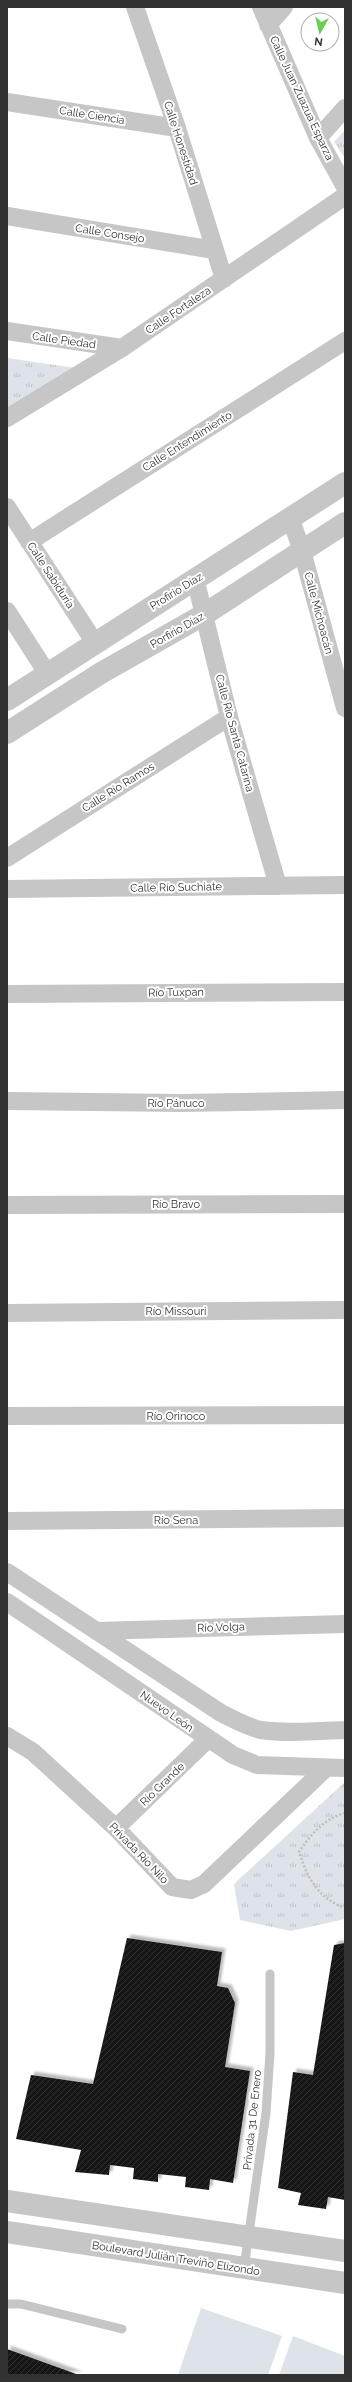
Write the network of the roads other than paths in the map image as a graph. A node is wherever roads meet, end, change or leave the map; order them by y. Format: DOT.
graph roads {
  1 [pos="135,7"];
  2 [pos="261,7"];
  3 [pos="284,7"];
  4 [pos="268,25"];
  5 [pos="7,102"];
  6 [pos="345,108"];
  7 [pos="177,128"];
  8 [pos="318,138"];
  9 [pos="345,187"];
  10 [pos="345,196"];
  11 [pos="7,216"];
  12 [pos="214,250"];
  13 [pos="224,279"];
  14 [pos="7,331"];
  15 [pos="345,341"];
  16 [pos="122,348"];
  17 [pos="7,418"];
  18 [pos="345,483"];
  19 [pos="7,507"];
  20 [pos="290,517"];
  21 [pos="345,523"];
  22 [pos="29,542"];
  23 [pos="302,551"];
  24 [pos="195,578"];
  25 [pos="7,611"];
  26 [pos="205,614"];
  27 [pos="96,643"];
  28 [pos="47,673"];
  29 [pos="7,700"];
  30 [pos="345,708"];
  31 [pos="229,717"];
  32 [pos="7,733"];
  33 [pos="7,858"];
  34 [pos="345,885"];
  35 [pos="278,886"];
  36 [pos="7,889"];
  37 [pos="345,992"];
  38 [pos="7,994"];
  39 [pos="345,1100"];
  40 [pos="7,1101"];
  41 [pos="345,1204"];
  42 [pos="7,1205"];
  43 [pos="345,1310"];
  44 [pos="7,1313"];
  45 [pos="345,1415"];
  46 [pos="7,1416"];
  47 [pos="345,1518"];
  48 [pos="7,1521"];
  49 [pos="7,1572"];
  50 [pos="7,1602"];
  51 [pos="345,1624"];
  52 [pos="96,1631"];
  53 [pos="345,1730"];
  54 [pos="7,1736"];
  55 [pos="208,1740"];
  56 [pos="326,1768"];
  57 [pos="345,1768"];
  58 [pos="116,1828"];
  59 [pos="270,1974"];
  60 [pos="7,2201"];
  61 [pos="7,2232"];
  62 [pos="249,2237"];
  63 [pos="345,2251"];
  64 [pos="244,2268"];
  65 [pos="345,2283"];
  66 [pos="7,2304"];
  67 [pos="122,2329"];
  1 -- 7 [label="street, Calle Honestidad"];
  2 -- 4 [label="street, Calle Juan Zuazua Esparza"];
  3 -- 4 [label="street"];
  4 -- 8 [label="street, Calle Juan Zuazua Esparza"];
  5 -- 7 [label="street, Calle Ciencia"];
  6 -- 8 [label="street"];
  7 -- 12 [label="street, Calle Honestidad"];
  8 -- 9 [label="street, Calle Juan Zuazua Esparza"];
  10 -- 13 [label="street, Calle Fortaleza"];
  11 -- 12 [label="street, Calle Consejo"];
  12 -- 13 [label="street, Calle Honestidad"];
  13 -- 16 [label="street, Calle Fortaleza"];
  14 -- 16 [label="street, Calle Piedad"];
  15 -- 22 [label="street, Calle Entendimiento"];
  16 -- 17 [label="street, Calle Fortaleza"];
  18 -- 20 [label="street, Profirio Díaz"];
  19 -- 22 [label="street, Calle Sabiduría"];
  20 -- 23 [label="street, Calle Michoacán"];
  20 -- 24 [label="street, Profirio Díaz"];
  21 -- 23 [label="street, Porfirio Díaz"];
  22 -- 27 [label="street, Calle Sabiduría"];
  23 -- 26 [label="street, Porfirio Díaz"];
  23 -- 30 [label="street, Calle Michoacán"];
  24 -- 26 [label="street, Calle Río Santa Catarina"];
  24 -- 27 [label="street, Profirio Díaz"];
  25 -- 28 [label="street"];
  26 -- 31 [label="street, Calle Río Santa Catarina"];
  26 -- 32 [label="street, Porfirio Díaz"];
  27 -- 28 [label="street, Profirio Díaz"];
  28 -- 29 [label="street, Profirio Díaz"];
  31 -- 33 [label="street, Calle Río Ramos"];
  31 -- 35 [label="street, Calle Río Santa Catarina"];
  34 -- 35 [label="street, Calle Río Suchiate"];
  35 -- 36 [label="street, Calle Río Suchiate"];
  37 -- 38 [label="street, Río Tuxpan"];
  39 -- 40 [label="street, Río Pánuco"];
  41 -- 42 [label="street, Río Bravo"];
  43 -- 44 [label="street, Río Missouri"];
  45 -- 46 [label="street, Río Orinoco"];
  47 -- 48 [label="street, Río Sena"];
  49 -- 52 [label="street"];
  50 -- 55 [label="street, Nuevo León"];
  51 -- 52 [label="street, Río Volga"];
  52 -- 53 [label="street"];
  54 -- 58 [label="street, Privada Río Nilo"];
  55 -- 56 [label="street, Nuevo León"];
  55 -- 58 [label="street, Río Grande"];
  56 -- 57 [label="street, Nuevo León"];
  56 -- 58 [label="street, Privada Río Nilo"];
  59 -- 62 [label="lane, Privada 31 De Enero"];
  60 -- 62 [label="street"];
  61 -- 64 [label="street, Boulevard Julián Treviño Elizondo"];
  62 -- 63 [label="street"];
  62 -- 64 [label="lane, Privada 31 De Enero"];
  64 -- 65 [label="street, Boulevard Julián Treviño Elizondo"];
  66 -- 67 [label="lane"];
}
